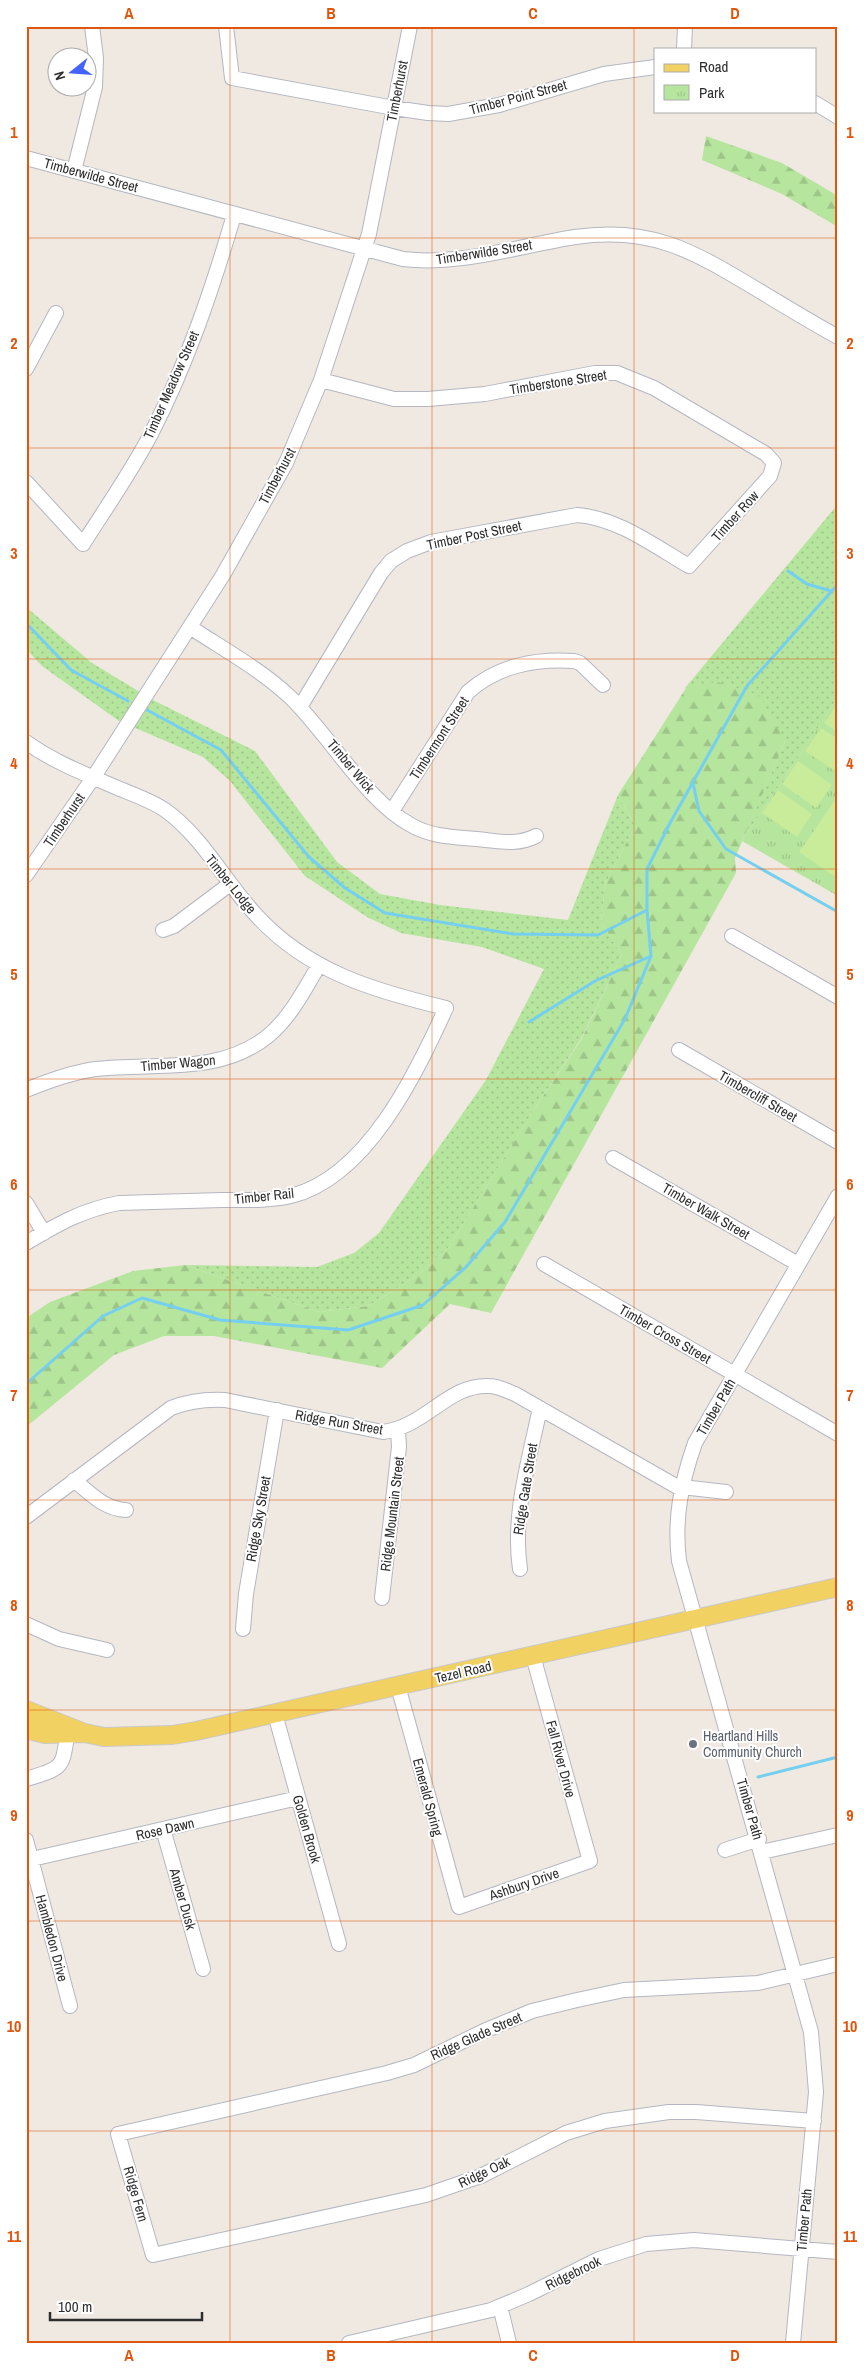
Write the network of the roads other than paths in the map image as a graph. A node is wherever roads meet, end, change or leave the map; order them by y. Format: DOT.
graph roads {
  1 [pos="92,26"];
  2 [pos="226,26"];
  3 [pos="410,26"];
  4 [pos="686,26"];
  5 [pos="684,48"];
  6 [pos="654,67"];
  7 [pos="816,105"];
  8 [pos="394,108"];
  9 [pos="838,117"];
  10 [pos="26,158"];
  11 [pos="74,171"];
  12 [pos="234,215"];
  13 [pos="364,250"];
  14 [pos="56,313"];
  15 [pos="838,337"];
  16 [pos="26,370"];
  17 [pos="321,380"];
  18 [pos="774,463"];
  19 [pos="26,482"];
  20 [pos="689,566"];
  21 [pos="190,627"];
  22 [pos="603,685"];
  23 [pos="300,707"];
  24 [pos="26,742"];
  25 [pos="93,778"];
  26 [pos="392,811"];
  27 [pos="536,836"];
  28 [pos="26,875"];
  29 [pos="230,884"];
  30 [pos="163,930"];
  31 [pos="732,936"];
  32 [pos="319,965"];
  33 [pos="838,997"];
  34 [pos="446,1008"];
  35 [pos="679,1050"];
  36 [pos="26,1090"];
  37 [pos="838,1142"];
  38 [pos="613,1158"];
  39 [pos="838,1196"];
  40 [pos="26,1203"];
  41 [pos="44,1233"];
  42 [pos="26,1243"];
  43 [pos="544,1264"];
  44 [pos="798,1264"];
  45 [pos="735,1374"];
  46 [pos="540,1408"];
  47 [pos="277,1410"];
  48 [pos="398,1430"];
  49 [pos="838,1434"];
  50 [pos="74,1480"];
  51 [pos="681,1488"];
  52 [pos="726,1492"];
  53 [pos="126,1510"];
  54 [pos="26,1517"];
  55 [pos="520,1569"];
  56 [pos="838,1586"];
  57 [pos="382,1598"];
  58 [pos="695,1619"];
  59 [pos="26,1624"];
  60 [pos="243,1629"];
  61 [pos="107,1650"];
  62 [pos="533,1656"];
  63 [pos="398,1686"];
  64 [pos="26,1710"];
  65 [pos="274,1714"];
  66 [pos="26,1729"];
  67 [pos="74,1732"];
  68 [pos="26,1780"];
  69 [pos="298,1798"];
  70 [pos="163,1829"];
  71 [pos="838,1835"];
  72 [pos="26,1840"];
  73 [pos="760,1846"];
  74 [pos="724,1850"];
  75 [pos="32,1859"];
  76 [pos="590,1861"];
  77 [pos="459,1907"];
  78 [pos="339,1944"];
  79 [pos="838,1964"];
  80 [pos="203,1969"];
  81 [pos="796,1974"];
  82 [pos="70,2006"];
  83 [pos="814,2121"];
  84 [pos="118,2134"];
  85 [pos="802,2248"];
  86 [pos="838,2252"];
  87 [pos="153,2255"];
  88 [pos="500,2306"];
  89 [pos="379,2340"];
  90 [pos="349,2343"];
  91 [pos="509,2343"];
  92 [pos="793,2343"];
  1 -- 11 [label="street"];
  2 -- 8 [label="street, Timber Point Street"];
  3 -- 8 [label="street, Timberhurst"];
  4 -- 5 [label="street"];
  6 -- 8 [label="street, Timber Point Street"];
  7 -- 9 [label="street"];
  8 -- 13 [label="street, Timberhurst"];
  10 -- 11 [label="street, Timberwilde Street"];
  11 -- 12 [label="street, Timberwilde Street"];
  12 -- 13 [label="street, Timberwilde Street"];
  12 -- 19 [label="street, Timber Meadow Street"];
  13 -- 15 [label="street, Timberwilde Street"];
  13 -- 17 [label="street, Timberhurst"];
  14 -- 16 [label="street"];
  17 -- 18 [label="street, Timberstone Street"];
  17 -- 21 [label="street, Timberhurst"];
  18 -- 20 [label="street, Timber Row"];
  20 -- 23 [label="street, Timber Post Street"];
  21 -- 23 [label="street, Timber Wick"];
  21 -- 25 [label="street, Timberhurst"];
  22 -- 26 [label="street, Timbermont Street"];
  23 -- 26 [label="street, Timber Wick"];
  24 -- 25 [label="street, Timber Lodge"];
  25 -- 28 [label="street, Timberhurst"];
  25 -- 29 [label="street, Timber Lodge"];
  26 -- 27 [label="street, Timber Wick"];
  29 -- 30 [label="street"];
  29 -- 32 [label="street, Timber Lodge"];
  31 -- 33 [label="street"];
  32 -- 34 [label="street, Timber Lodge"];
  32 -- 36 [label="street, Timber Wagon"];
  34 -- 41 [label="street, Timber Rail"];
  35 -- 37 [label="street, Timbercliff Street"];
  38 -- 44 [label="street, Timber Walk Street"];
  39 -- 44 [label="street, Timber Path"];
  40 -- 41 [label="street"];
  41 -- 42 [label="street, Timber Rail"];
  43 -- 45 [label="street, Timber Cross Street"];
  44 -- 45 [label="street, Timber Path"];
  45 -- 49 [label="street, Timber Cross Street"];
  45 -- 51 [label="street, Timber Path"];
  46 -- 48 [label="street, Ridge Run Street"];
  46 -- 51 [label="street, Ridge Run Street"];
  46 -- 55 [label="street, Ridge Gate Street"];
  47 -- 48 [label="street, Ridge Run Street"];
  47 -- 50 [label="street, Ridge Run Street"];
  47 -- 60 [label="street, Ridge Sky Street"];
  48 -- 57 [label="street, Ridge Mountain Street"];
  50 -- 53 [label="street"];
  50 -- 54 [label="street, Ridge Run Street"];
  51 -- 52 [label="street"];
  51 -- 58 [label="street, Timber Path"];
  56 -- 58 [label="main road, Tezel Road"];
  58 -- 62 [label="main road, Tezel Road"];
  58 -- 73 [label="street, Timber Path"];
  59 -- 61 [label="street"];
  62 -- 63 [label="main road, Tezel Road"];
  62 -- 76 [label="street, Fall River Drive"];
  63 -- 65 [label="main road, Tezel Road"];
  63 -- 77 [label="street, Emerald Spring"];
  64 -- 67 [label="main road, Tezel Road"];
  65 -- 67 [label="main road, Tezel Road"];
  65 -- 69 [label="street, Golden Brook"];
  66 -- 67 [label="main road, Tezel Road"];
  67 -- 68 [label="street"];
  69 -- 70 [label="street, Rose Dawn"];
  69 -- 78 [label="street, Golden Brook"];
  70 -- 75 [label="street, Rose Dawn"];
  70 -- 80 [label="street, Amber Dusk"];
  71 -- 73 [label="street"];
  72 -- 75 [label="street, Hambledon Drive"];
  73 -- 74 [label="street"];
  73 -- 81 [label="street, Timber Path"];
  75 -- 82 [label="street, Hambledon Drive"];
  76 -- 77 [label="street, Ashbury Drive"];
  79 -- 81 [label="street, Ridge Glade Street"];
  81 -- 83 [label="street, Timber Path"];
  81 -- 84 [label="street, Ridge Glade Street"];
  83 -- 85 [label="street, Timber Path"];
  83 -- 87 [label="street, Ridge Oak"];
  84 -- 87 [label="street, Ridge Fern"];
  85 -- 86 [label="street, Ridgebrook"];
  85 -- 88 [label="street, Ridgebrook"];
  85 -- 92 [label="street, Timber Path"];
  88 -- 89 [label="street, Ridgebrook"];
  88 -- 91 [label="street"];
  89 -- 90 [label="street, Ridgebrook"];
}
